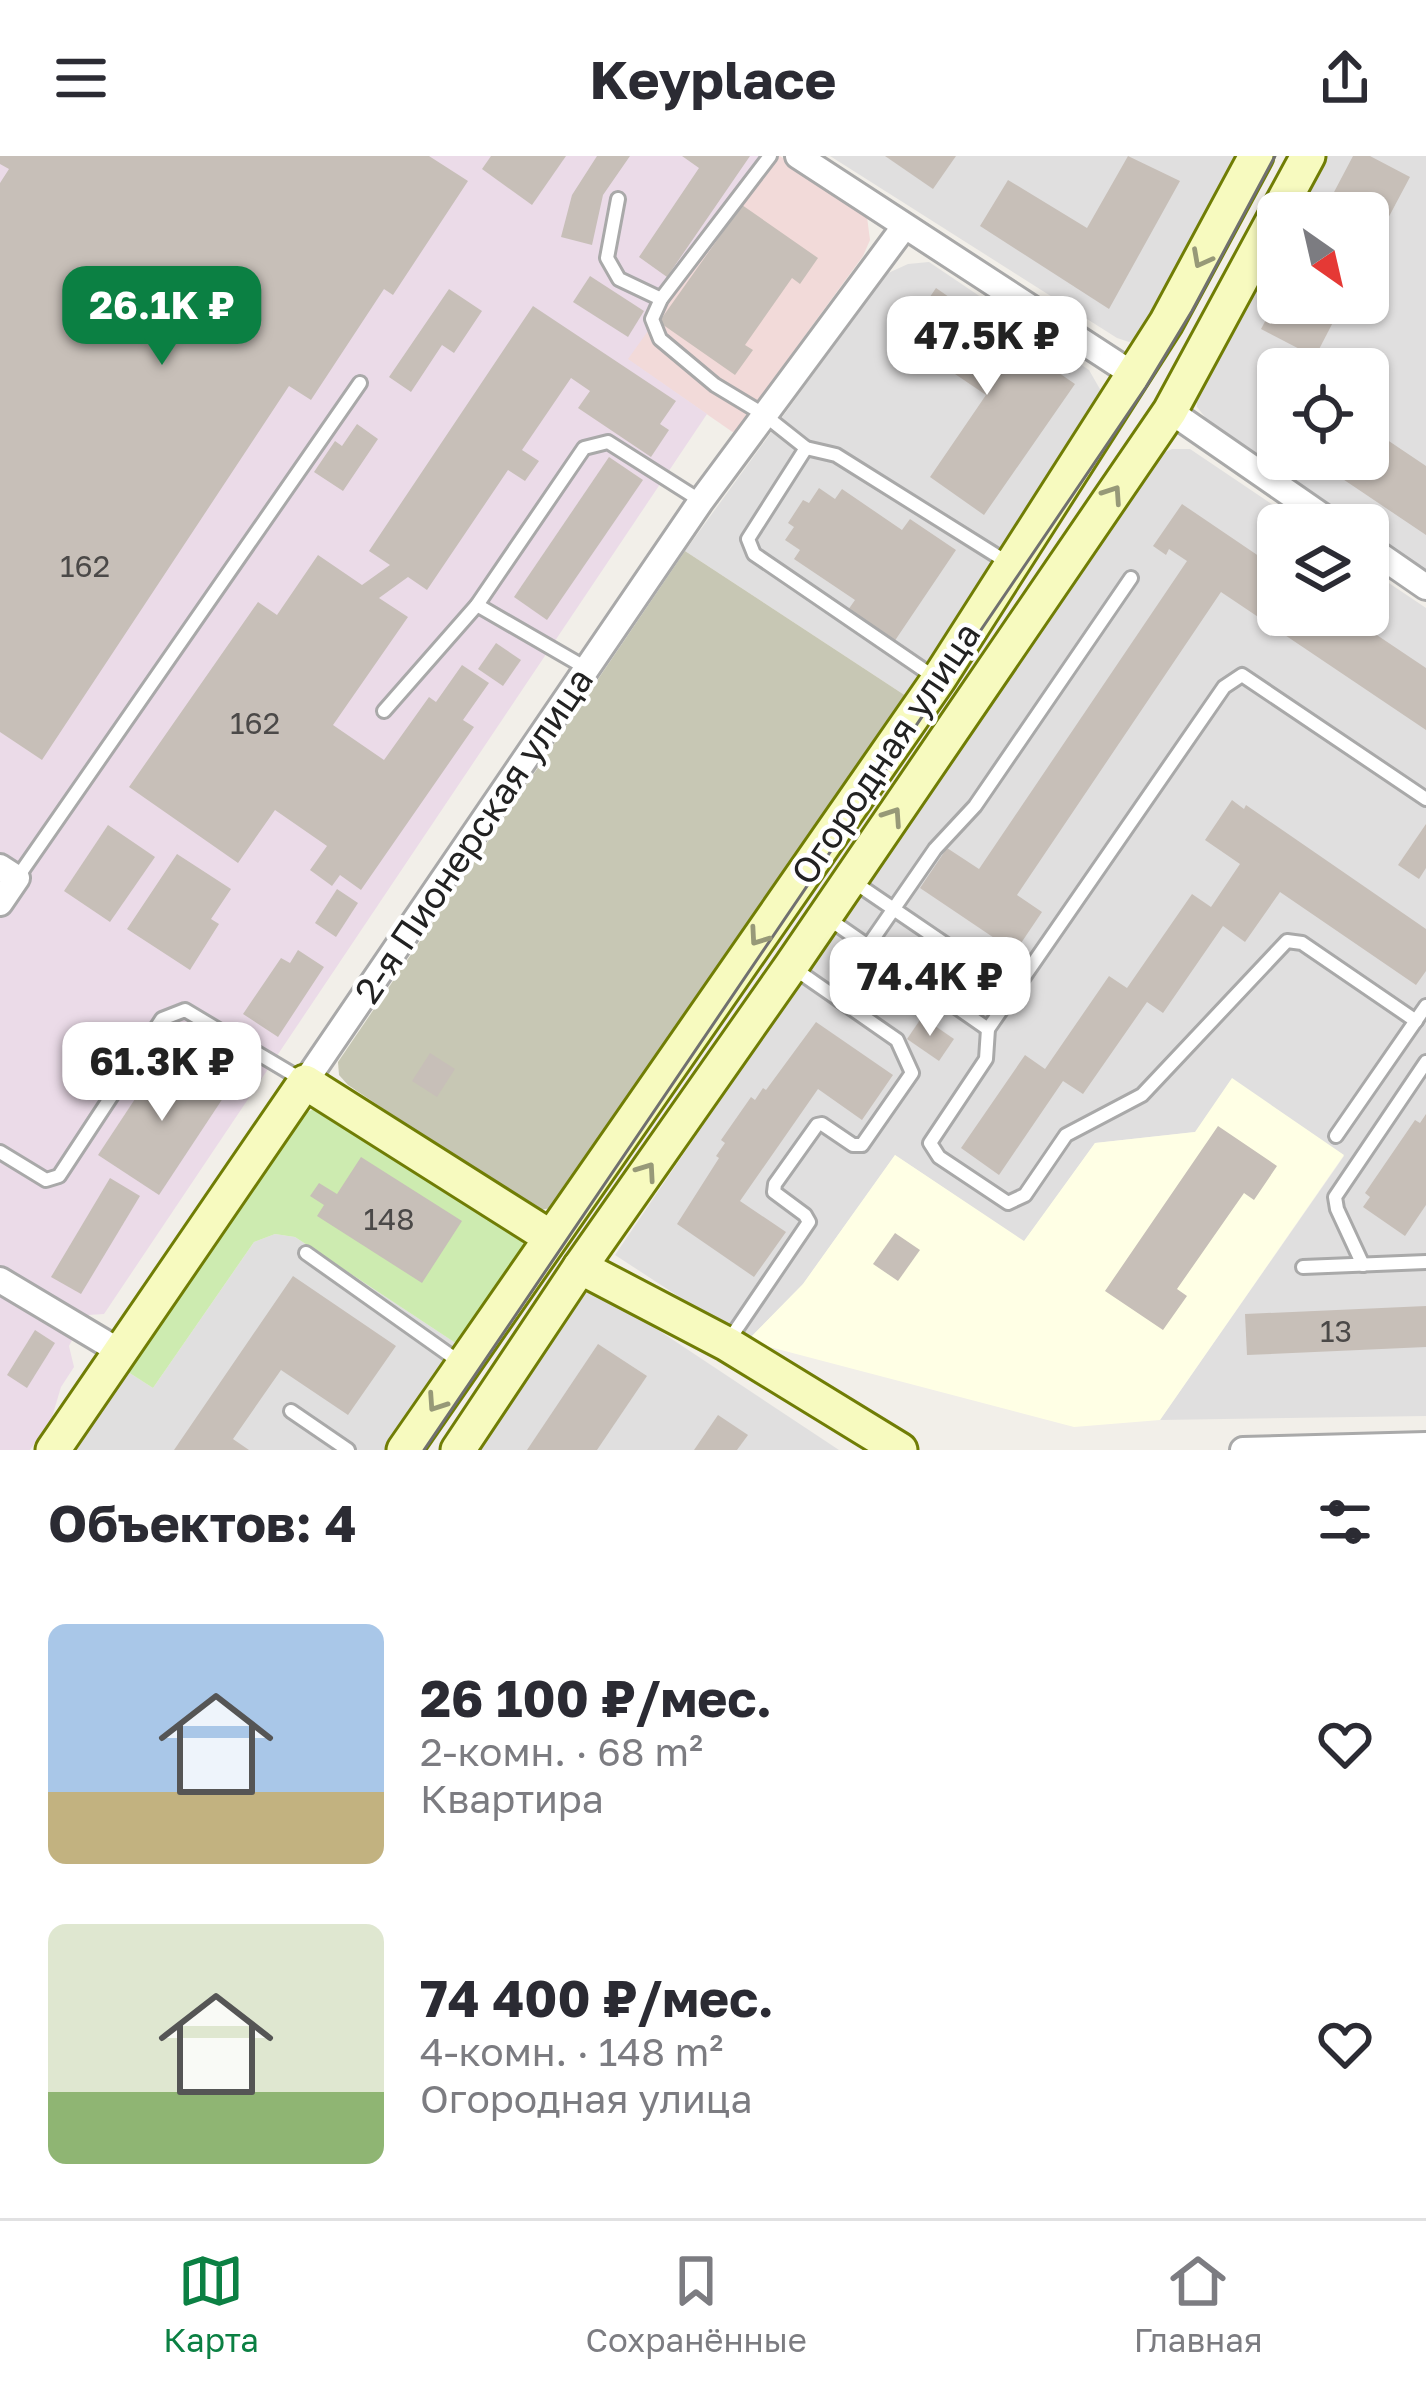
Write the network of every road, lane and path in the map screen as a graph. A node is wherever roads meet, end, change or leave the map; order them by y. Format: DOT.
graph roads {
  1 [pos="770,156"];
  2 [pos="798,156"];
  3 [pos="1256,156"];
  4 [pos="1308,156"];
  5 [pos="618,199"];
  6 [pos="904,227"];
  7 [pos="661,299"];
  8 [pos="1134,375"];
  9 [pos="360,383"];
  10 [pos="1170,411"];
  11 [pos="763,414"];
  12 [pos="806,448"];
  13 [pos="701,502"];
  14 [pos="1305,504"];
  15 [pos="1389,562"];
  16 [pos="1011,565"];
  17 [pos="1131,578"];
  18 [pos="1426,587"];
  19 [pos="477,605"];
  20 [pos="586,668"];
  21 [pos="938,680"];
  22 [pos="384,711"];
  23 [pos="1426,799"];
  24 [pos="8,872"];
  25 [pos="850,879"];
  26 [pos="0,903"];
  27 [pos="893,909"];
  28 [pos="825,917"];
  29 [pos="868,946"];
  30 [pos="791,966"];
  31 [pos="1014,991"];
  32 [pos="1426,1006"];
  33 [pos="1415,1021"];
  34 [pos="988,1029"];
  35 [pos="1426,1062"];
  36 [pos="305,1082"];
  37 [pos="1336,1136"];
  38 [pos="0,1152"];
  39 [pos="550,1237"];
  40 [pos="306,1253"];
  41 [pos="1426,1262"];
  42 [pos="1363,1264"];
  43 [pos="580,1267"];
  44 [pos="1303,1268"];
  45 [pos="0,1280"];
  46 [pos="727,1344"];
  47 [pos="119,1351"];
  48 [pos="462,1364"];
  49 [pos="291,1411"];
  50 [pos="1426,1445"];
  51 [pos="52,1450"];
  52 [pos="349,1450"];
  53 [pos="404,1450"];
  54 [pos="458,1450"];
  55 [pos="900,1450"];
  56 [pos="1243,1450"];
  1 -- 7 [label="lane"];
  2 -- 6 [label="street"];
  3 -- 8 [label="street, Огородная улица, one-way"];
  4 -- 10 [label="street, Огородная улица"];
  5 -- 7 [label="lane"];
  6 -- 8 [label="street"];
  6 -- 11 [label="street, 2-я Пионерская улица"];
  7 -- 11 [label="lane"];
  8 -- 16 [label="street, Огородная улица"];
  9 -- 24 [label="lane"];
  10 -- 14 [label="street"];
  25 -- 10 [label="street, Огородная улица, one-way"];
  11 -- 12 [label="lane"];
  11 -- 13 [label="street, 2-я Пионерская улица"];
  12 -- 16 [label="lane"];
  12 -- 21 [label="lane"];
  13 -- 19 [label="lane"];
  13 -- 20 [label="street, 2-я Пионерская улица"];
  15 -- 18 [label="street"];
  16 -- 21 [label="street, Огородная улица"];
  17 -- 27 [label="lane"];
  19 -- 20 [label="lane"];
  19 -- 22 [label="lane"];
  20 -- 36 [label="street, 2-я Пионерская улица"];
  21 -- 39 [label="street, Огородная улица, one-way"];
  23 -- 31 [label="lane"];
  24 -- 26 [label="street"];
  25 -- 27 [label="lane"];
  25 -- 28 [label="street, Огородная улица"];
  27 -- 29 [label="lane"];
  27 -- 31 [label="lane"];
  28 -- 29 [label="lane"];
  28 -- 30 [label="street, Огородная улица"];
  29 -- 34 [label="lane"];
  43 -- 30 [label="street, Огородная улица, one-way"];
  30 -- 46 [label="lane"];
  31 -- 34 [label="lane"];
  32 -- 33 [label="lane"];
  33 -- 34 [label="lane"];
  33 -- 37 [label="lane"];
  35 -- 42 [label="lane"];
  36 -- 38 [label="lane"];
  36 -- 39 [label="street"];
  36 -- 47 [label="street, 2-я Пионерская улица"];
  39 -- 48 [label="street, Огородная улица"];
  40 -- 48 [label="lane"];
  41 -- 42 [label="lane"];
  42 -- 44 [label="lane"];
  43 -- 46 [label="street"];
  43 -- 54 [label="street, Огородная улица"];
  45 -- 47 [label="street"];
  46 -- 55 [label="street"];
  47 -- 51 [label="street, 2-я Пионерская улица"];
  48 -- 53 [label="street, Огородная улица, one-way"];
  49 -- 52 [label="lane"];
  50 -- 56 [label="street"];
}
